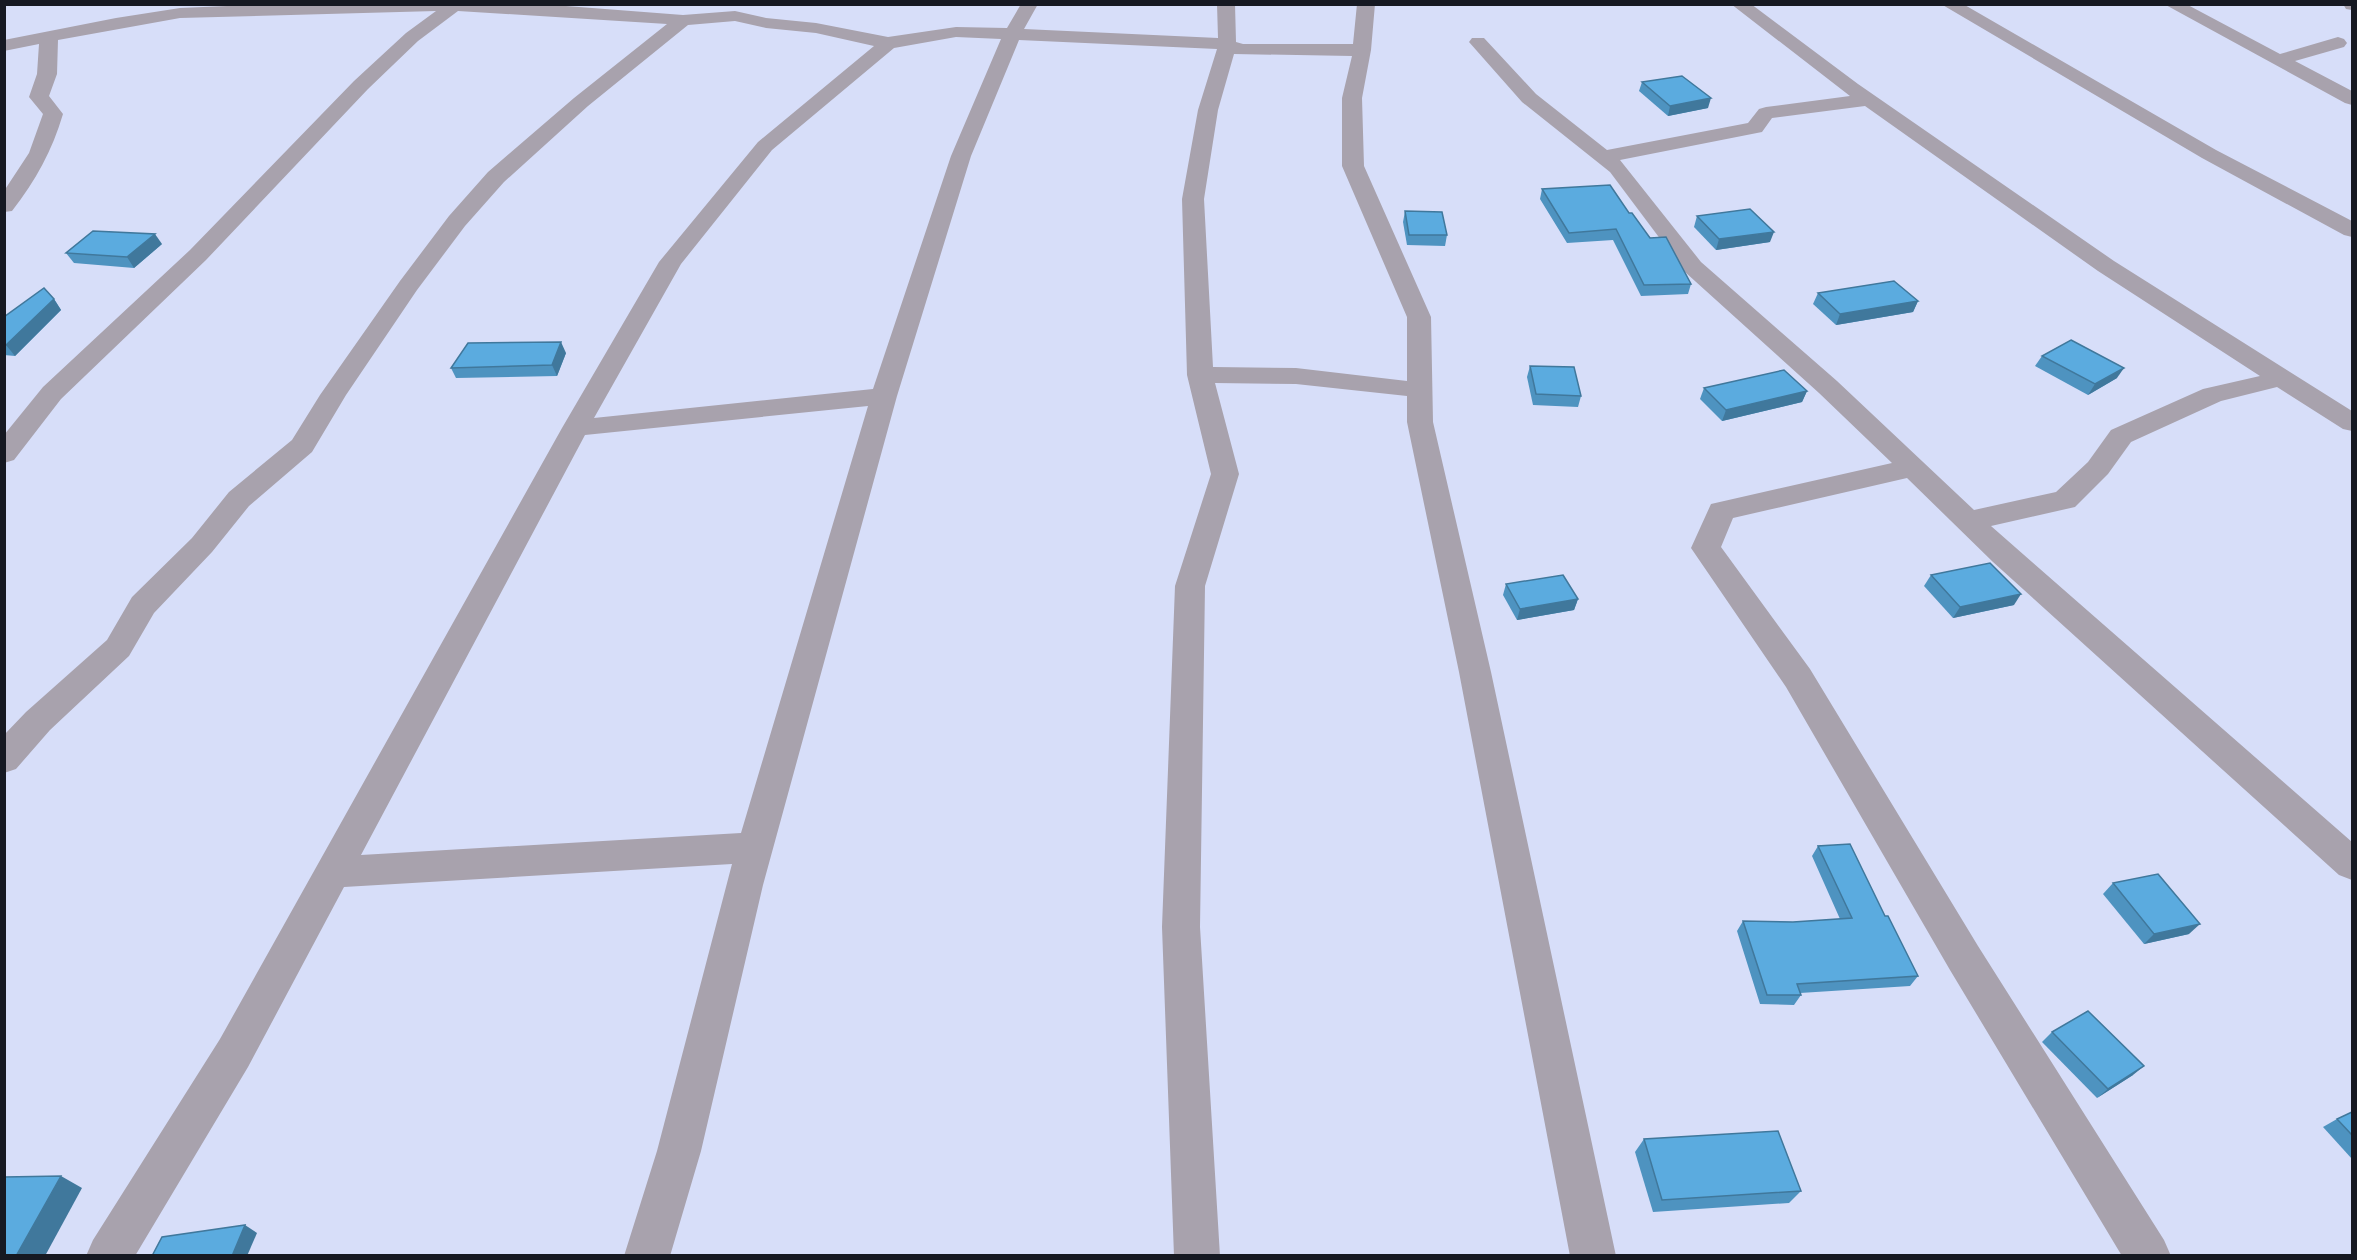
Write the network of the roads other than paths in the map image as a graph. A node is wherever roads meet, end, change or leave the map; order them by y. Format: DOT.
graph roads {
  1 [pos="1030,4"];
  2 [pos="1226,4"];
  3 [pos="1366,4"];
  4 [pos="1739,4"];
  5 [pos="1949,4"];
  6 [pos="2172,4"];
  7 [pos="455,5"];
  8 [pos="739,10"];
  9 [pos="683,20"];
  10 [pos="1012,35"];
  11 [pos="49,37"];
  12 [pos="1478,42"];
  13 [pos="888,43"];
  14 [pos="2338,43"];
  15 [pos="1227,45"];
  16 [pos="4,46"];
  17 [pos="1362,50"];
  18 [pos="2278,60"];
  19 [pos="2352,99"];
  20 [pos="1868,100"];
  21 [pos="1603,157"];
  22 [pos="4,206"];
  23 [pos="2352,231"];
  24 [pos="1200,375"];
  25 [pos="2282,378"];
  26 [pos="1420,390"];
  27 [pos="884,396"];
  28 [pos="2352,423"];
  29 [pos="575,428"];
  30 [pos="4,454"];
  31 [pos="1912,468"];
  32 [pos="1968,521"];
  33 [pos="4,759"];
  34 [pos="756,847"];
  35 [pos="2352,864"];
  36 [pos="334,872"];
  37 [pos="109,1256"];
  38 [pos="647,1256"];
  39 [pos="1197,1256"];
  40 [pos="1593,1256"];
  41 [pos="2148,1256"];
  1 -- 10 [label="street"];
  2 -- 15 [label="street"];
  3 -- 17 [label="street"];
  4 -- 20 [label="street"];
  5 -- 23 [label="street"];
  6 -- 18 [label="street"];
  7 -- 9 [label="street"];
  7 -- 11 [label="street"];
  7 -- 30 [label="street"];
  8 -- 9 [label="street"];
  8 -- 13 [label="street"];
  9 -- 33 [label="street"];
  10 -- 13 [label="street"];
  10 -- 15 [label="street"];
  10 -- 27 [label="street"];
  11 -- 16 [label="street"];
  11 -- 22 [label="street"];
  12 -- 21 [label="street"];
  13 -- 29 [label="street"];
  14 -- 18 [label="street"];
  15 -- 17 [label="street"];
  15 -- 24 [label="street"];
  17 -- 26 [label="street"];
  18 -- 19 [label="street"];
  20 -- 21 [label="street"];
  20 -- 25 [label="street"];
  21 -- 31 [label="street"];
  24 -- 26 [label="street"];
  24 -- 39 [label="street"];
  25 -- 28 [label="street"];
  25 -- 32 [label="street"];
  26 -- 40 [label="street"];
  27 -- 29 [label="street"];
  27 -- 34 [label="street"];
  29 -- 36 [label="street"];
  31 -- 32 [label="street"];
  31 -- 41 [label="street"];
  32 -- 35 [label="street"];
  34 -- 36 [label="street"];
  34 -- 38 [label="street"];
  36 -- 37 [label="street"];
}
